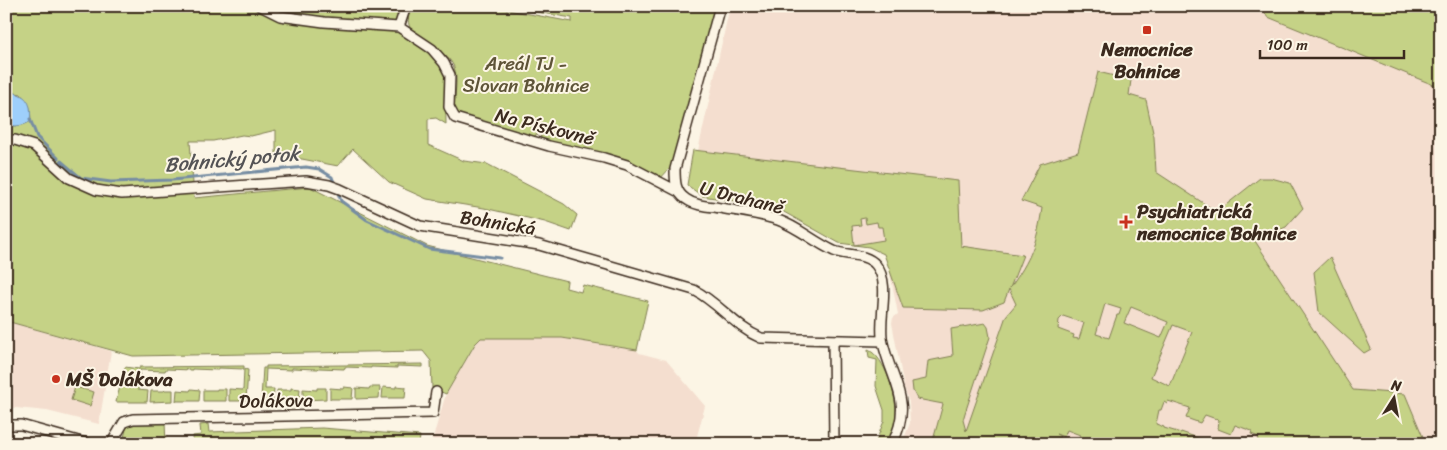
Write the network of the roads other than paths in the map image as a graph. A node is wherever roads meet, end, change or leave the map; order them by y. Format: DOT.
graph roads {
  1 [pos="260,6"];
  2 [pos="406,6"];
  3 [pos="720,6"];
  4 [pos="399,27"];
  5 [pos="6,140"];
  6 [pos="677,191"];
  7 [pos="833,340"];
  8 [pos="882,341"];
  9 [pos="436,392"];
  10 [pos="6,425"];
  11 [pos="89,444"];
  12 [pos="111,444"];
  13 [pos="834,444"];
  14 [pos="892,444"];
  1 -- 4 [label="street"];
  2 -- 4 [label="street"];
  3 -- 6 [label="street, U Drahaně"];
  4 -- 6 [label="street, Na Pískovně"];
  5 -- 7 [label="street, Bohnická"];
  6 -- 8 [label="street, U Drahaně"];
  7 -- 8 [label="street, Bohnická"];
  7 -- 13 [label="street"];
  8 -- 14 [label="street"];
  9 -- 12 [label="street, Dolákova"];
  10 -- 11 [label="street"];
}
